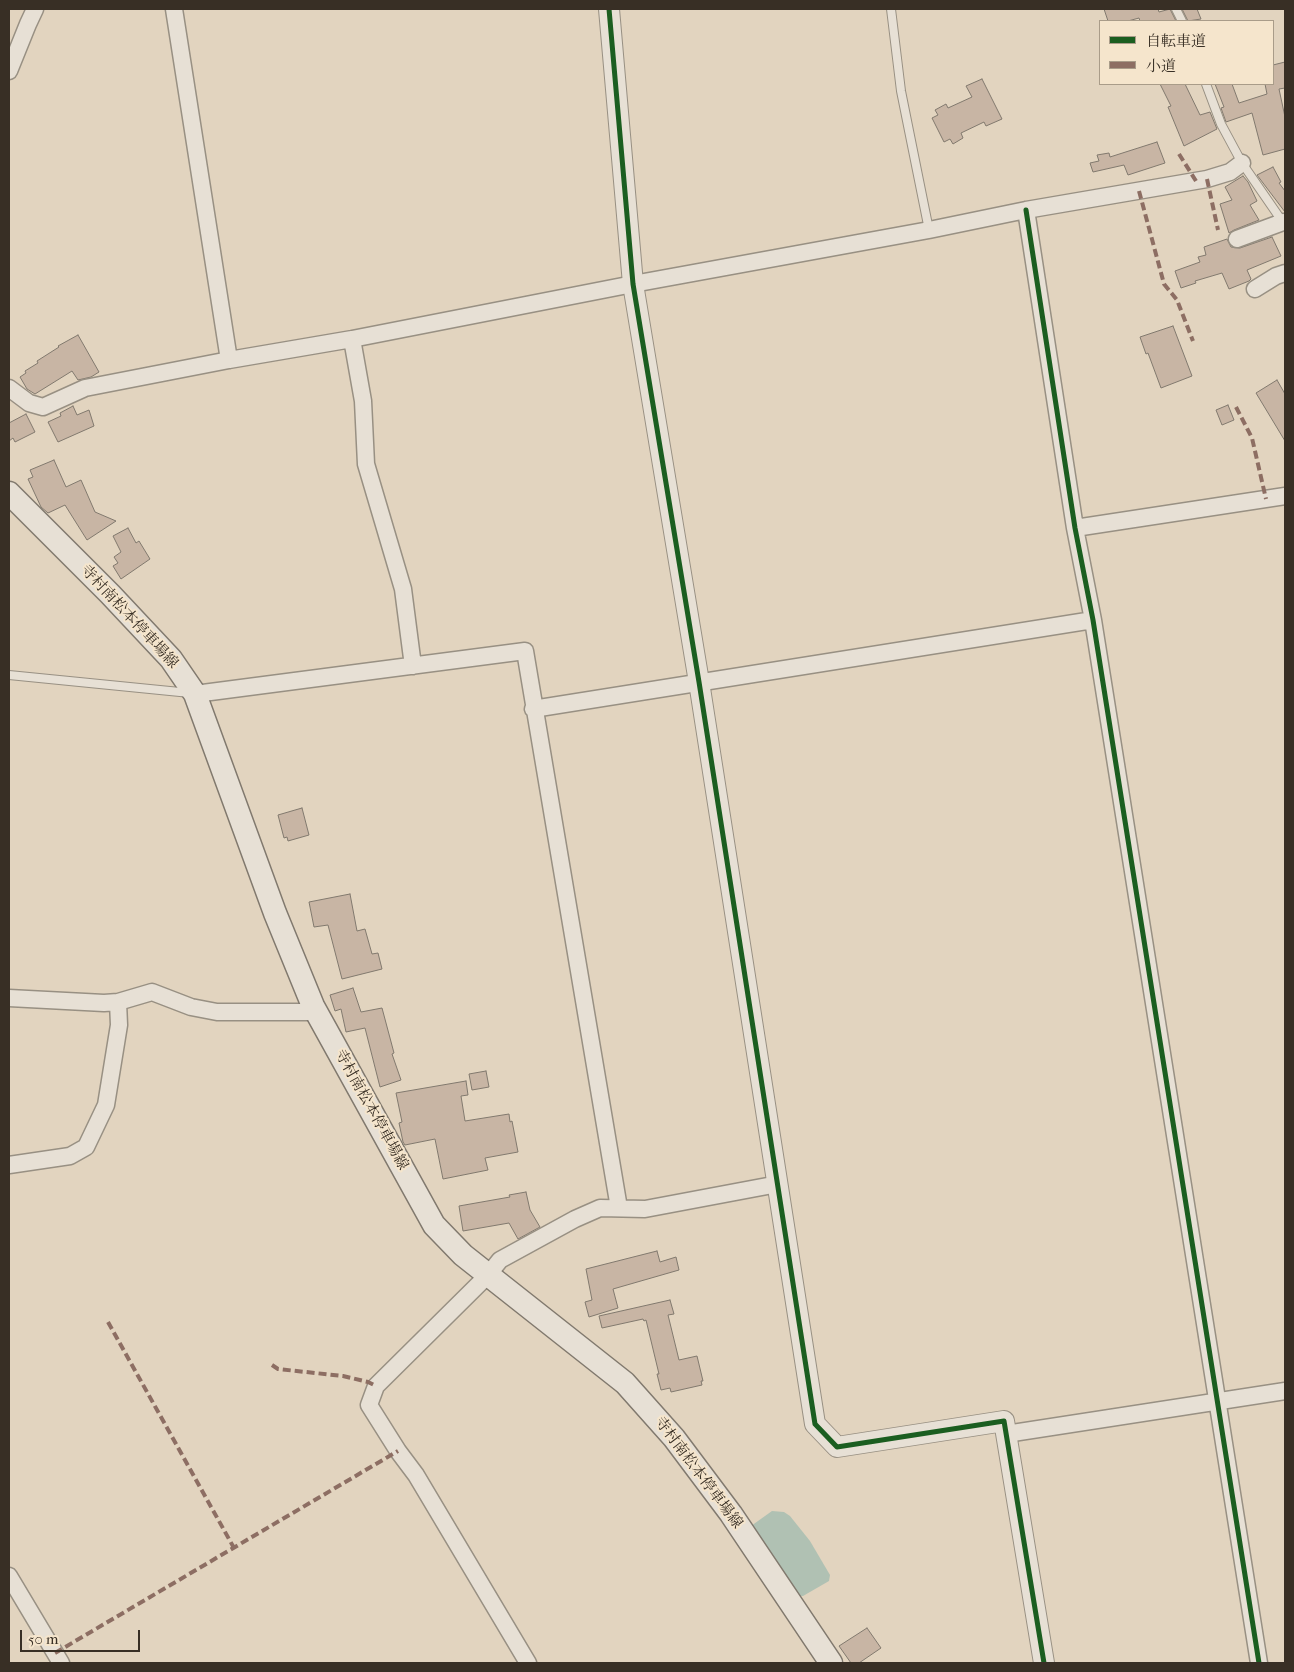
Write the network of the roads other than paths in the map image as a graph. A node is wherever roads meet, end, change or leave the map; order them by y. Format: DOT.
graph roads {
  1 [pos="35,9"];
  2 [pos="174,9"];
  3 [pos="609,9"];
  4 [pos="891,9"];
  5 [pos="9,71"];
  6 [pos="1206,85"];
  7 [pos="1242,163"];
  8 [pos="1026,210"];
  9 [pos="1284,224"];
  10 [pos="929,230"];
  11 [pos="1237,239"];
  12 [pos="1285,273"];
  13 [pos="633,284"];
  14 [pos="1255,289"];
  15 [pos="352,339"];
  16 [pos="229,360"];
  17 [pos="9,388"];
  18 [pos="9,493"];
  19 [pos="1285,496"];
  20 [pos="1075,528"];
  21 [pos="1092,620"];
  22 [pos="413,666"];
  23 [pos="9,675"];
  24 [pos="698,682"];
  25 [pos="195,694"];
  26 [pos="533,709"];
  27 [pos="9,998"];
  28 [pos="118,1002"];
  29 [pos="317,1012"];
  30 [pos="9,1165"];
  31 [pos="778,1184"];
  32 [pos="619,1208"];
  33 [pos="488,1275"];
  34 [pos="1285,1391"];
  35 [pos="1218,1402"];
  36 [pos="1006,1434"];
  37 [pos="10,1582"];
  38 [pos="61,1663"];
  39 [pos="528,1663"];
  40 [pos="831,1663"];
  41 [pos="1044,1663"];
  42 [pos="1259,1663"];
  1 -- 5 [label="street"];
  2 -- 16 [label="street"];
  3 -- 13 [label="street"];
  4 -- 10 [label="lane"];
  6 -- 7 [label="lane"];
  7 -- 8 [label="street"];
  7 -- 9 [label="lane"];
  8 -- 10 [label="street"];
  8 -- 20 [label="street"];
  9 -- 11 [label="street"];
  10 -- 13 [label="street"];
  12 -- 14 [label="street"];
  13 -- 15 [label="street"];
  13 -- 24 [label="street"];
  15 -- 16 [label="street"];
  15 -- 22 [label="street"];
  16 -- 17 [label="street"];
  18 -- 25 [label="main road, 寺村南松本停車場線"];
  19 -- 20 [label="street"];
  20 -- 21 [label="street"];
  21 -- 24 [label="street"];
  21 -- 35 [label="street"];
  22 -- 25 [label="street"];
  22 -- 26 [label="street"];
  23 -- 25 [label="lane"];
  24 -- 26 [label="street"];
  24 -- 31 [label="street"];
  25 -- 29 [label="main road, 寺村南松本停車場線"];
  26 -- 32 [label="street"];
  27 -- 28 [label="street"];
  28 -- 29 [label="street"];
  28 -- 30 [label="street"];
  29 -- 33 [label="main road, 寺村南松本停車場線"];
  31 -- 32 [label="street"];
  31 -- 36 [label="street"];
  32 -- 33 [label="street"];
  33 -- 39 [label="street"];
  33 -- 40 [label="main road, 寺村南松本停車場線"];
  34 -- 35 [label="street"];
  35 -- 36 [label="street"];
  35 -- 42 [label="street"];
  36 -- 41 [label="street"];
  37 -- 38 [label="street"];
}
